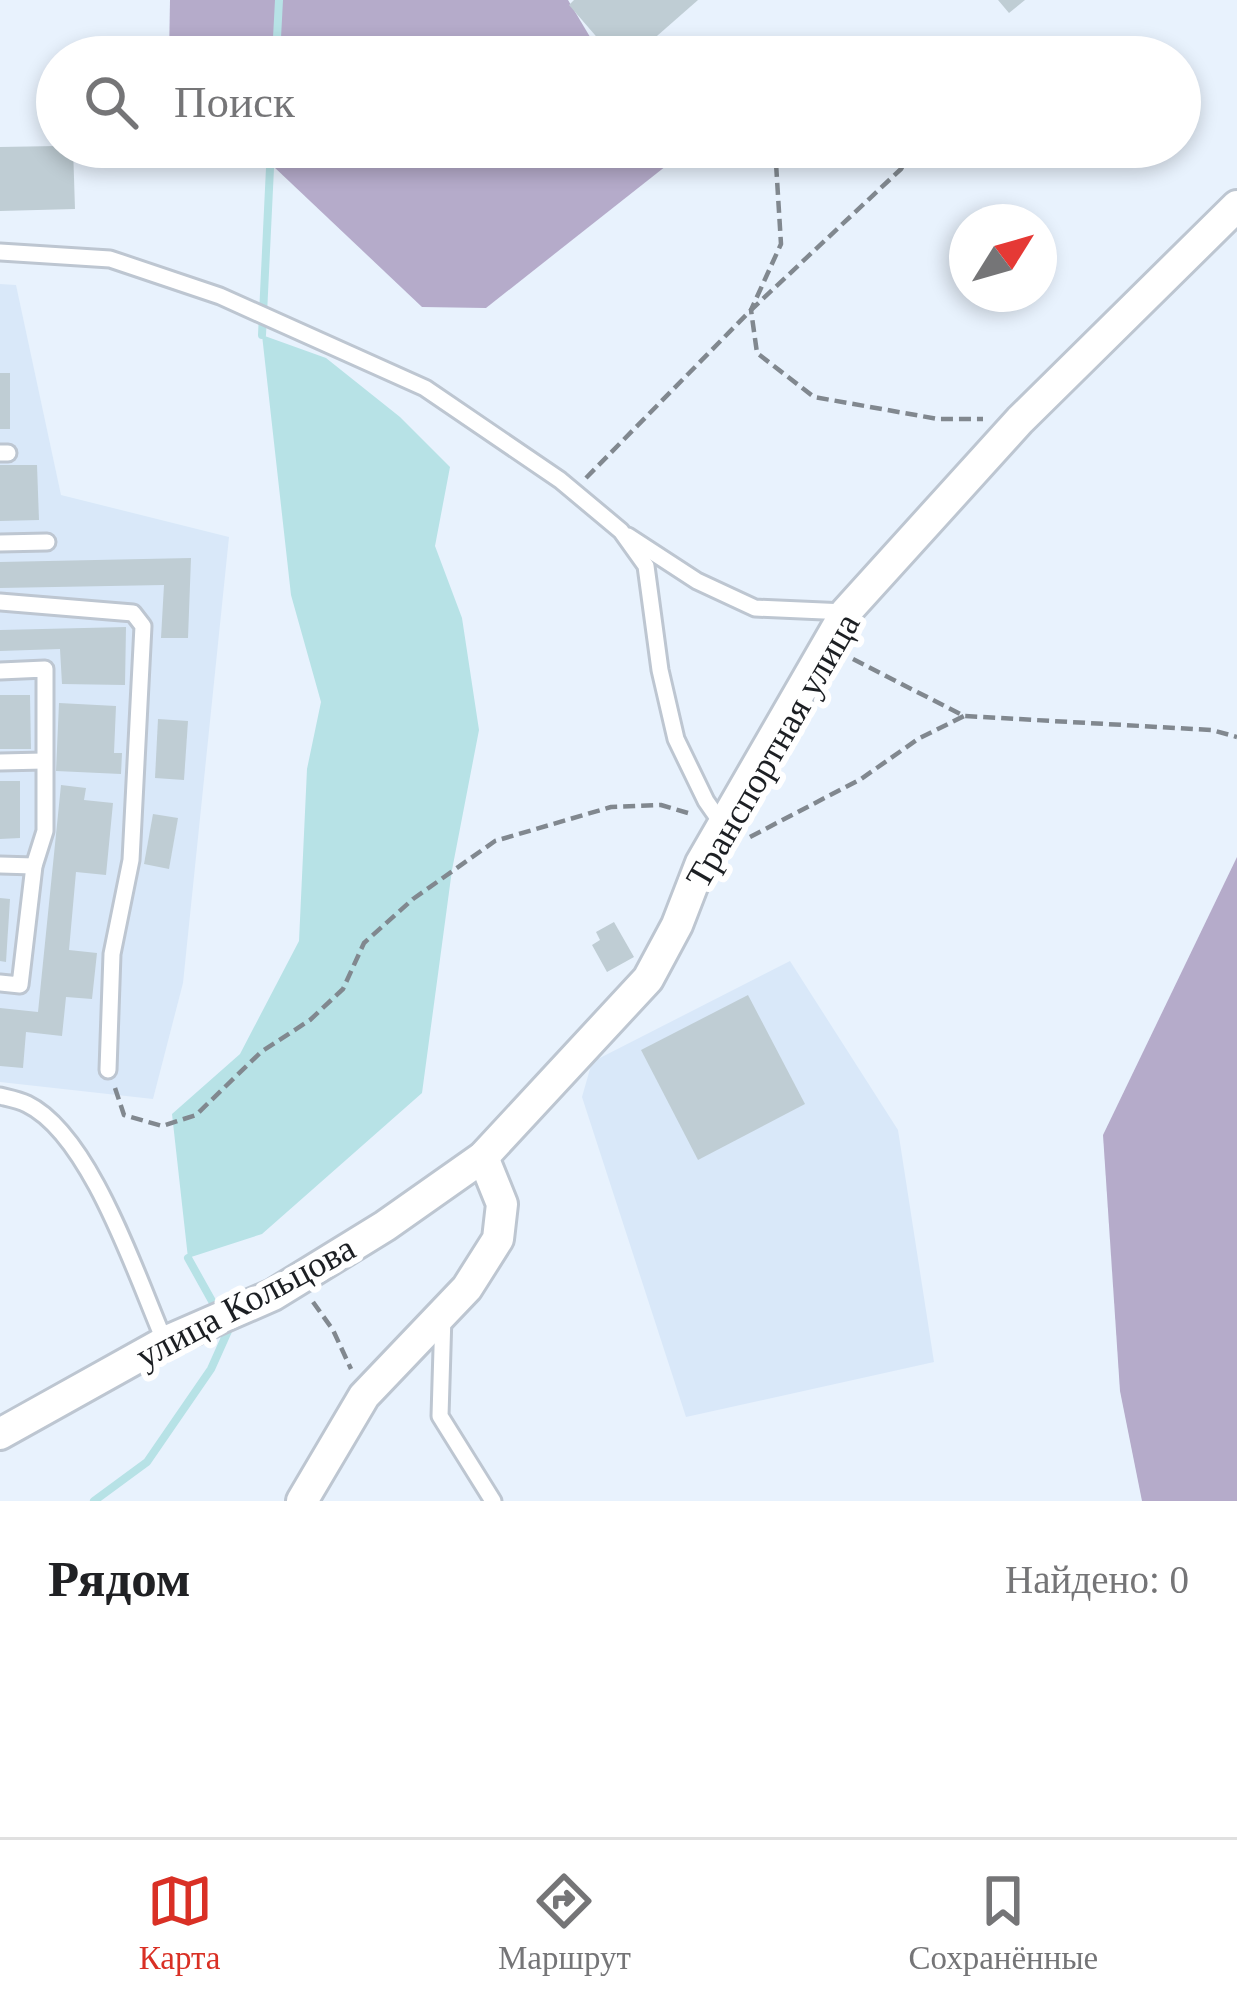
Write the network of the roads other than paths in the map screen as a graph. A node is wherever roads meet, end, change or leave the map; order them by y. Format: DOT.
graph roads {
  1 [pos="1237,206"];
  2 [pos="0,252"];
  3 [pos="621,531"];
  4 [pos="47,542"];
  5 [pos="0,543"];
  6 [pos="0,602"];
  7 [pos="847,612"];
  8 [pos="0,671"];
  9 [pos="44,761"];
  10 [pos="0,762"];
  11 [pos="732,833"];
  12 [pos="0,865"];
  13 [pos="34,866"];
  14 [pos="0,983"];
  15 [pos="108,1070"];
  16 [pos="0,1096"];
  17 [pos="483,1157"];
  18 [pos="443,1312"];
  19 [pos="165,1342"];
  20 [pos="0,1434"];
  21 [pos="302,1501"];
  22 [pos="493,1501"];
  1 -- 7 [label="street, Транспортная улица"];
  2 -- 3 [label="lane"];
  3 -- 7 [label="lane"];
  3 -- 11 [label="lane"];
  4 -- 5 [label="lane"];
  6 -- 15 [label="lane"];
  7 -- 11 [label="street, Транспортная улица"];
  8 -- 9 [label="lane"];
  9 -- 10 [label="lane"];
  9 -- 13 [label="lane"];
  11 -- 17 [label="street, Транспортная улица"];
  12 -- 13 [label="lane"];
  13 -- 14 [label="lane"];
  16 -- 19 [label="lane"];
  17 -- 18 [label="street"];
  17 -- 19 [label="street, улица Кольцова"];
  18 -- 21 [label="street"];
  18 -- 22 [label="lane"];
  19 -- 20 [label="street, улица Кольцова"];
}
